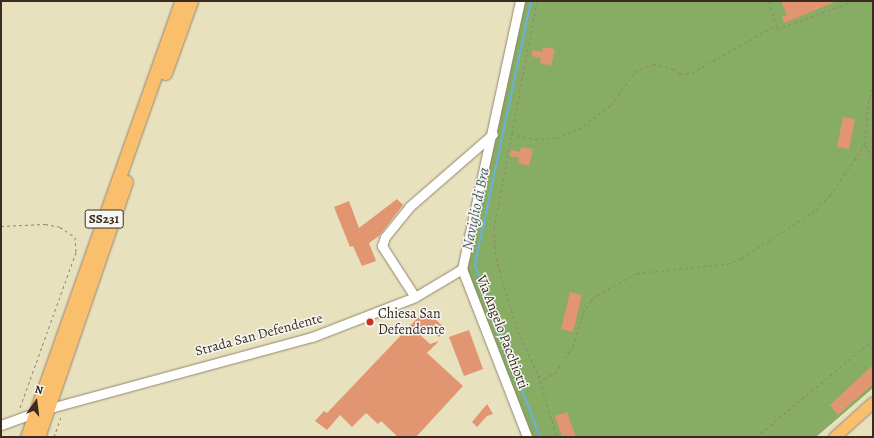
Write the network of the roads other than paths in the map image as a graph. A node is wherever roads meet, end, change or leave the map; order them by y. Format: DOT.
graph roads {
  1 [pos="181,1"];
  2 [pos="191,1"];
  3 [pos="520,1"];
  4 [pos="493,134"];
  5 [pos="462,269"];
  6 [pos="415,297"];
  7 [pos="873,402"];
  8 [pos="54,407"];
  9 [pos="29,415"];
  10 [pos="1,425"];
  11 [pos="27,437"];
  12 [pos="38,437"];
  13 [pos="527,437"];
  14 [pos="834,437"];
  1 -- 11 [label="highway, SS231"];
  2 -- 12 [label="highway, SS231"];
  3 -- 4 [label="street, Via Angelo Pacchiotti"];
  4 -- 5 [label="street, Via Angelo Pacchiotti"];
  4 -- 6 [label="street"];
  5 -- 6 [label="street, Strada San Defendente"];
  5 -- 13 [label="street, Via Angelo Pacchiotti"];
  6 -- 8 [label="street, Strada San Defendente"];
  7 -- 14 [label="main road"];
  9 -- 10 [label="street"];
}
